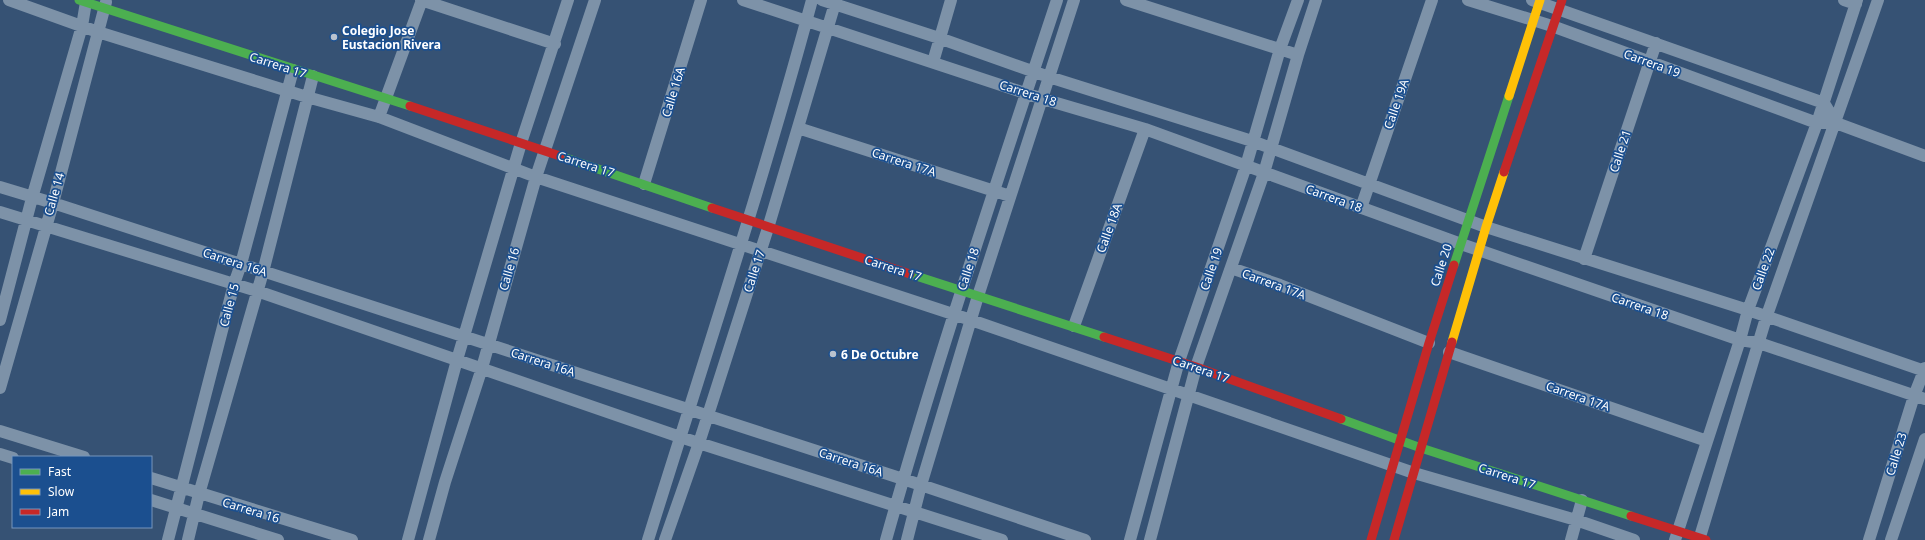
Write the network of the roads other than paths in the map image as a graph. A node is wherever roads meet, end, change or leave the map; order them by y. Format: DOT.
graph roads {
  1 [pos="9,0"];
  2 [pos="422,0"];
  3 [pos="568,0"];
  4 [pos="595,0"];
  5 [pos="701,0"];
  6 [pos="743,0"];
  7 [pos="812,0"];
  8 [pos="822,0"];
  9 [pos="951,0"];
  10 [pos="1057,0"];
  11 [pos="1074,0"];
  12 [pos="1126,0"];
  13 [pos="1298,0"];
  14 [pos="1316,0"];
  15 [pos="1432,0"];
  16 [pos="1468,0"];
  17 [pos="1844,0"];
  18 [pos="1878,0"];
  19 [pos="82,1"];
  20 [pos="1537,1"];
  21 [pos="835,2"];
  22 [pos="1857,2"];
  23 [pos="105,4"];
  24 [pos="1560,4"];
  25 [pos="1532,20"];
  26 [pos="806,21"];
  27 [pos="82,26"];
  28 [pos="1552,26"];
  29 [pos="827,28"];
  30 [pos="98,32"];
  31 [pos="939,38"];
  32 [pos="1656,43"];
  33 [pos="555,44"];
  34 [pos="1280,49"];
  35 [pos="1298,55"];
  36 [pos="933,62"];
  37 [pos="1650,62"];
  38 [pos="293,70"];
  39 [pos="1033,72"];
  40 [pos="313,76"];
  41 [pos="1049,77"];
  42 [pos="288,91"];
  43 [pos="1026,93"];
  44 [pos="307,97"];
  45 [pos="386,98"];
  46 [pos="1043,99"];
  47 [pos="1824,103"];
  48 [pos="379,116"];
  49 [pos="1817,123"];
  50 [pos="1836,123"];
  51 [pos="798,128"];
  52 [pos="1145,129"];
  53 [pos="1252,141"];
  54 [pos="521,143"];
  55 [pos="1270,147"];
  56 [pos="545,151"];
  57 [pos="1925,156"];
  58 [pos="1246,166"];
  59 [pos="514,170"];
  60 [pos="1264,173"];
  61 [pos="536,177"];
  62 [pos="1368,183"];
  63 [pos="644,184"];
  64 [pos="0,187"];
  65 [pos="993,191"];
  66 [pos="1010,196"];
  67 [pos="32,198"];
  68 [pos="53,203"];
  69 [pos="1361,208"];
  70 [pos="0,212"];
  71 [pos="27,220"];
  72 [pos="748,220"];
  73 [pos="1468,220"];
  74 [pos="46,226"];
  75 [pos="1486,227"];
  76 [pos="768,228"];
  77 [pos="742,244"];
  78 [pos="1461,244"];
  79 [pos="760,250"];
  80 [pos="1480,250"];
  81 [pos="1584,259"];
  82 [pos="241,264"];
  83 [pos="1231,268"];
  84 [pos="263,272"];
  85 [pos="234,284"];
  86 [pos="960,290"];
  87 [pos="257,291"];
  88 [pos="978,296"];
  89 [pos="1748,310"];
  90 [pos="955,314"];
  91 [pos="1766,318"];
  92 [pos="0,320"];
  93 [pos="971,320"];
  94 [pos="1074,326"];
  95 [pos="464,336"];
  96 [pos="1740,340"];
  97 [pos="1429,343"];
  98 [pos="1758,343"];
  99 [pos="488,344"];
  100 [pos="1449,352"];
  101 [pos="457,360"];
  102 [pos="1179,361"];
  103 [pos="1196,367"];
  104 [pos="482,368"];
  105 [pos="1925,370"];
  106 [pos="0,388"];
  107 [pos="1171,388"];
  108 [pos="1189,394"];
  109 [pos="1920,397"];
  110 [pos="688,410"];
  111 [pos="708,416"];
  112 [pos="0,430"];
  113 [pos="680,437"];
  114 [pos="1925,438"];
  115 [pos="1400,441"];
  116 [pos="1707,441"];
  117 [pos="699,443"];
  118 [pos="1421,448"];
  119 [pos="0,454"];
  120 [pos="81,456"];
  121 [pos="12,458"];
  122 [pos="1393,465"];
  123 [pos="1414,473"];
  124 [pos="152,478"];
  125 [pos="902,479"];
  126 [pos="921,485"];
  127 [pos="180,488"];
  128 [pos="199,494"];
  129 [pos="152,500"];
  130 [pos="1582,500"];
  131 [pos="895,506"];
  132 [pos="176,508"];
  133 [pos="915,512"];
  134 [pos="195,514"];
  135 [pos="1576,520"];
  136 [pos="1677,536"];
  137 [pos="1701,539"];
  138 [pos="168,540"];
  139 [pos="188,540"];
  140 [pos="278,540"];
  141 [pos="352,540"];
  142 [pos="408,540"];
  143 [pos="429,540"];
  144 [pos="648,540"];
  145 [pos="665,540"];
  146 [pos="886,540"];
  147 [pos="907,540"];
  148 [pos="1002,540"];
  149 [pos="1085,540"];
  150 [pos="1130,540"];
  151 [pos="1150,540"];
  152 [pos="1371,540"];
  153 [pos="1394,540"];
  154 [pos="1571,540"];
  155 [pos="1634,540"];
  156 [pos="1869,540"];
  157 [pos="1891,540"];
  1 -- 27 [label="street, Carrera 17"];
  2 -- 33 [label="street"];
  2 -- 45 [label="street"];
  3 -- 33 [label="street, Calle 16"];
  4 -- 56 [label="street, Calle 16"];
  5 -- 63 [label="street, Calle 16A"];
  6 -- 26 [label="street, Carrera 18"];
  7 -- 26 [label="street, Calle 17"];
  8 -- 21 [label="street, Carrera 18"];
  9 -- 31 [label="street"];
  10 -- 39 [label="street, Calle 18"];
  11 -- 41 [label="street, Calle 18"];
  12 -- 34 [label="street"];
  13 -- 34 [label="street, Calle 19"];
  14 -- 35 [label="street, Calle 19"];
  15 -- 62 [label="street, Calle 19A"];
  16 -- 25 [label="street, Carrera 19"];
  17 -- 22 [label="street"];
  18 -- 50 [label="street, Calle 22"];
  19 -- 23 [label="street, Carrera 17"];
  19 -- 27 [label="street, Calle 14"];
  20 -- 24 [label="street, Carrera 19"];
  20 -- 25 [label="street, Calle 20"];
  21 -- 29 [label="street, Calle 17"];
  21 -- 31 [label="street, Carrera 18"];
  22 -- 47 [label="street, Calle 22"];
  23 -- 30 [label="street, Calle 14"];
  23 -- 38 [label="street, Carrera 17"];
  24 -- 28 [label="street"];
  24 -- 32 [label="street, Carrera 19"];
  25 -- 28 [label="street, Carrera 19"];
  25 -- 73 [label="street, Calle 20"];
  26 -- 29 [label="street, Carrera 18"];
  26 -- 72 [label="street, Calle 17"];
  27 -- 30 [label="street, Carrera 17"];
  27 -- 67 [label="street, Calle 14"];
  28 -- 37 [label="street, Carrera 19"];
  28 -- 75 [label="street"];
  29 -- 36 [label="street, Carrera 18"];
  29 -- 51 [label="street, Calle 17"];
  30 -- 42 [label="street, Carrera 17"];
  30 -- 68 [label="street, Calle 14"];
  31 -- 36 [label="street"];
  31 -- 39 [label="street, Carrera 18"];
  32 -- 37 [label="street, Calle 21"];
  32 -- 47 [label="street, Carrera 19"];
  33 -- 54 [label="street, Calle 16"];
  34 -- 35 [label="street"];
  34 -- 53 [label="street, Calle 19"];
  35 -- 55 [label="street, Calle 19"];
  36 -- 43 [label="street, Carrera 18"];
  37 -- 49 [label="street, Carrera 19"];
  37 -- 81 [label="street, Calle 21"];
  38 -- 40 [label="street, Carrera 17"];
  38 -- 42 [label="street, Calle 15"];
  39 -- 41 [label="street, Carrera 18"];
  39 -- 43 [label="street, Calle 18"];
  40 -- 44 [label="street, Calle 15"];
  40 -- 45 [label="street, Carrera 17"];
  41 -- 46 [label="street, Calle 18"];
  41 -- 53 [label="street, Carrera 18"];
  42 -- 44 [label="street, Carrera 17"];
  42 -- 82 [label="street, Calle 15"];
  43 -- 46 [label="street, Carrera 18"];
  43 -- 65 [label="street, Calle 18"];
  44 -- 48 [label="street, Carrera 17"];
  44 -- 84 [label="street, Calle 15"];
  45 -- 48 [label="street"];
  45 -- 54 [label="street, Carrera 17"];
  46 -- 52 [label="street, Carrera 18"];
  46 -- 66 [label="street, Calle 18"];
  47 -- 49 [label="street, Calle 22"];
  47 -- 50 [label="street"];
  48 -- 59 [label="street, Carrera 17"];
  49 -- 50 [label="street, Carrera 19"];
  49 -- 89 [label="street, Calle 22"];
  50 -- 57 [label="street, Carrera 19"];
  50 -- 91 [label="street, Calle 22"];
  51 -- 65 [label="street, Carrera 17A"];
  51 -- 76 [label="street, Calle 17"];
  52 -- 58 [label="street, Carrera 18"];
  52 -- 94 [label="street, Calle 18A"];
  53 -- 55 [label="street, Carrera 18"];
  53 -- 58 [label="street, Calle 19"];
  54 -- 56 [label="street, Carrera 17"];
  54 -- 59 [label="street, Calle 16"];
  55 -- 60 [label="street, Calle 19"];
  55 -- 62 [label="street, Carrera 18"];
  56 -- 61 [label="street, Calle 16"];
  56 -- 63 [label="street, Carrera 17"];
  58 -- 60 [label="street, Carrera 18"];
  58 -- 102 [label="street, Calle 19"];
  59 -- 61 [label="street, Carrera 17"];
  59 -- 95 [label="street, Calle 16"];
  60 -- 69 [label="street, Carrera 18"];
  60 -- 83 [label="street, Calle 19"];
  61 -- 77 [label="street, Carrera 17"];
  61 -- 99 [label="street, Calle 16"];
  62 -- 69 [label="street, Calle 19A"];
  62 -- 73 [label="street, Carrera 18"];
  63 -- 72 [label="street, Carrera 17"];
  64 -- 67 [label="street, Carrera 16A"];
  65 -- 66 [label="street, Carrera 17A"];
  65 -- 86 [label="street, Calle 18"];
  66 -- 88 [label="street, Calle 18"];
  67 -- 68 [label="street, Carrera 16A"];
  67 -- 71 [label="street, Calle 14"];
  68 -- 74 [label="street, Calle 14"];
  68 -- 82 [label="street, Carrera 16A"];
  69 -- 78 [label="street, Carrera 18"];
  70 -- 71 [label="street, Carrera 16A"];
  71 -- 74 [label="street, Carrera 16A"];
  71 -- 92 [label="street, Calle 14"];
  72 -- 76 [label="street, Carrera 17"];
  72 -- 77 [label="street, Calle 17"];
  73 -- 75 [label="street, Carrera 18"];
  73 -- 78 [label="street, Calle 20"];
  74 -- 85 [label="street, Carrera 16A"];
  74 -- 106 [label="street, Calle 14"];
  75 -- 80 [label="street"];
  75 -- 81 [label="street, Carrera 18"];
  76 -- 79 [label="street, Calle 17"];
  76 -- 86 [label="street, Carrera 17"];
  77 -- 79 [label="street, Carrera 17"];
  77 -- 110 [label="street, Calle 17"];
  78 -- 80 [label="street, Carrera 18"];
  78 -- 97 [label="street, Calle 20"];
  79 -- 90 [label="street, Carrera 17"];
  79 -- 111 [label="street, Calle 17"];
  80 -- 96 [label="street, Carrera 18"];
  80 -- 100 [label="street"];
  81 -- 89 [label="street, Carrera 18"];
  82 -- 84 [label="street, Carrera 16A"];
  82 -- 85 [label="street, Calle 15"];
  83 -- 97 [label="street, Carrera 17A"];
  83 -- 103 [label="street, Calle 19"];
  84 -- 87 [label="street, Calle 15"];
  84 -- 95 [label="street, Carrera 16A"];
  85 -- 87 [label="street, Carrera 16A"];
  85 -- 127 [label="street, Calle 15"];
  86 -- 88 [label="street, Carrera 17"];
  86 -- 90 [label="street, Calle 18"];
  87 -- 101 [label="street, Carrera 16A"];
  87 -- 128 [label="street, Calle 15"];
  88 -- 93 [label="street, Calle 18"];
  88 -- 94 [label="street, Carrera 17"];
  89 -- 91 [label="street, Carrera 18"];
  89 -- 96 [label="street, Calle 22"];
  90 -- 93 [label="street, Carrera 17"];
  90 -- 125 [label="street, Calle 18"];
  91 -- 98 [label="street, Calle 22"];
  91 -- 105 [label="street, Carrera 18"];
  93 -- 107 [label="street, Carrera 17"];
  93 -- 126 [label="street, Calle 18"];
  94 -- 102 [label="street, Carrera 17"];
  95 -- 99 [label="street, Carrera 16A"];
  95 -- 101 [label="street, Calle 16"];
  96 -- 98 [label="street, Carrera 18"];
  96 -- 116 [label="street, Calle 22"];
  97 -- 115 [label="street, Calle 20"];
  98 -- 109 [label="street, Carrera 18"];
  98 -- 137 [label="street, Calle 22"];
  99 -- 104 [label="street, Calle 16"];
  99 -- 110 [label="street, Carrera 16A"];
  100 -- 116 [label="street, Carrera 17A"];
  100 -- 118 [label="street"];
  101 -- 104 [label="street, Carrera 16A"];
  101 -- 142 [label="street, Calle 16"];
  102 -- 103 [label="street, Carrera 17"];
  102 -- 107 [label="street, Calle 19"];
  103 -- 108 [label="street, Calle 19"];
  103 -- 115 [label="street, Carrera 17"];
  104 -- 113 [label="street, Carrera 16A"];
  104 -- 143 [label="street, Calle 16"];
  105 -- 109 [label="street, Calle 23"];
  107 -- 108 [label="street, Carrera 17"];
  107 -- 150 [label="street, Calle 19"];
  108 -- 122 [label="street, Carrera 17"];
  108 -- 151 [label="street, Calle 19"];
  109 -- 156 [label="street, Calle 23"];
  110 -- 111 [label="street, Carrera 16A"];
  110 -- 113 [label="street, Calle 17"];
  111 -- 117 [label="street, Calle 17"];
  111 -- 125 [label="street, Carrera 16A"];
  112 -- 120 [label="street"];
  113 -- 117 [label="street, Carrera 16A"];
  113 -- 144 [label="street, Calle 17"];
  114 -- 157 [label="street, Calle 23"];
  115 -- 118 [label="street, Carrera 17"];
  115 -- 122 [label="street, Calle 20"];
  116 -- 136 [label="street, Calle 22"];
  117 -- 131 [label="street, Carrera 16A"];
  117 -- 145 [label="street, Calle 17"];
  118 -- 123 [label="street"];
  118 -- 130 [label="street, Carrera 17"];
  119 -- 121 [label="street"];
  122 -- 123 [label="street, Carrera 17"];
  122 -- 152 [label="street, Calle 20"];
  123 -- 135 [label="street, Carrera 17"];
  123 -- 153 [label="street"];
  124 -- 127 [label="street, Carrera 16"];
  125 -- 126 [label="street, Carrera 16A"];
  125 -- 131 [label="street, Calle 18"];
  126 -- 133 [label="street, Calle 18"];
  126 -- 149 [label="street, Carrera 16A"];
  127 -- 128 [label="street, Carrera 16"];
  127 -- 132 [label="street, Calle 15"];
  128 -- 134 [label="street, Calle 15"];
  128 -- 141 [label="street, Carrera 16"];
  129 -- 132 [label="street, Carrera 16"];
  130 -- 135 [label="street"];
  130 -- 136 [label="street, Carrera 17"];
  131 -- 133 [label="street, Carrera 16A"];
  131 -- 146 [label="street, Calle 18"];
  132 -- 134 [label="street, Carrera 16"];
  132 -- 138 [label="street, Calle 15"];
  133 -- 147 [label="street, Calle 18"];
  133 -- 148 [label="street, Carrera 16A"];
  134 -- 139 [label="street, Calle 15"];
  134 -- 140 [label="street, Carrera 16"];
  135 -- 154 [label="street"];
  135 -- 155 [label="street, Carrera 17"];
  136 -- 137 [label="street, Carrera 17"];
}
